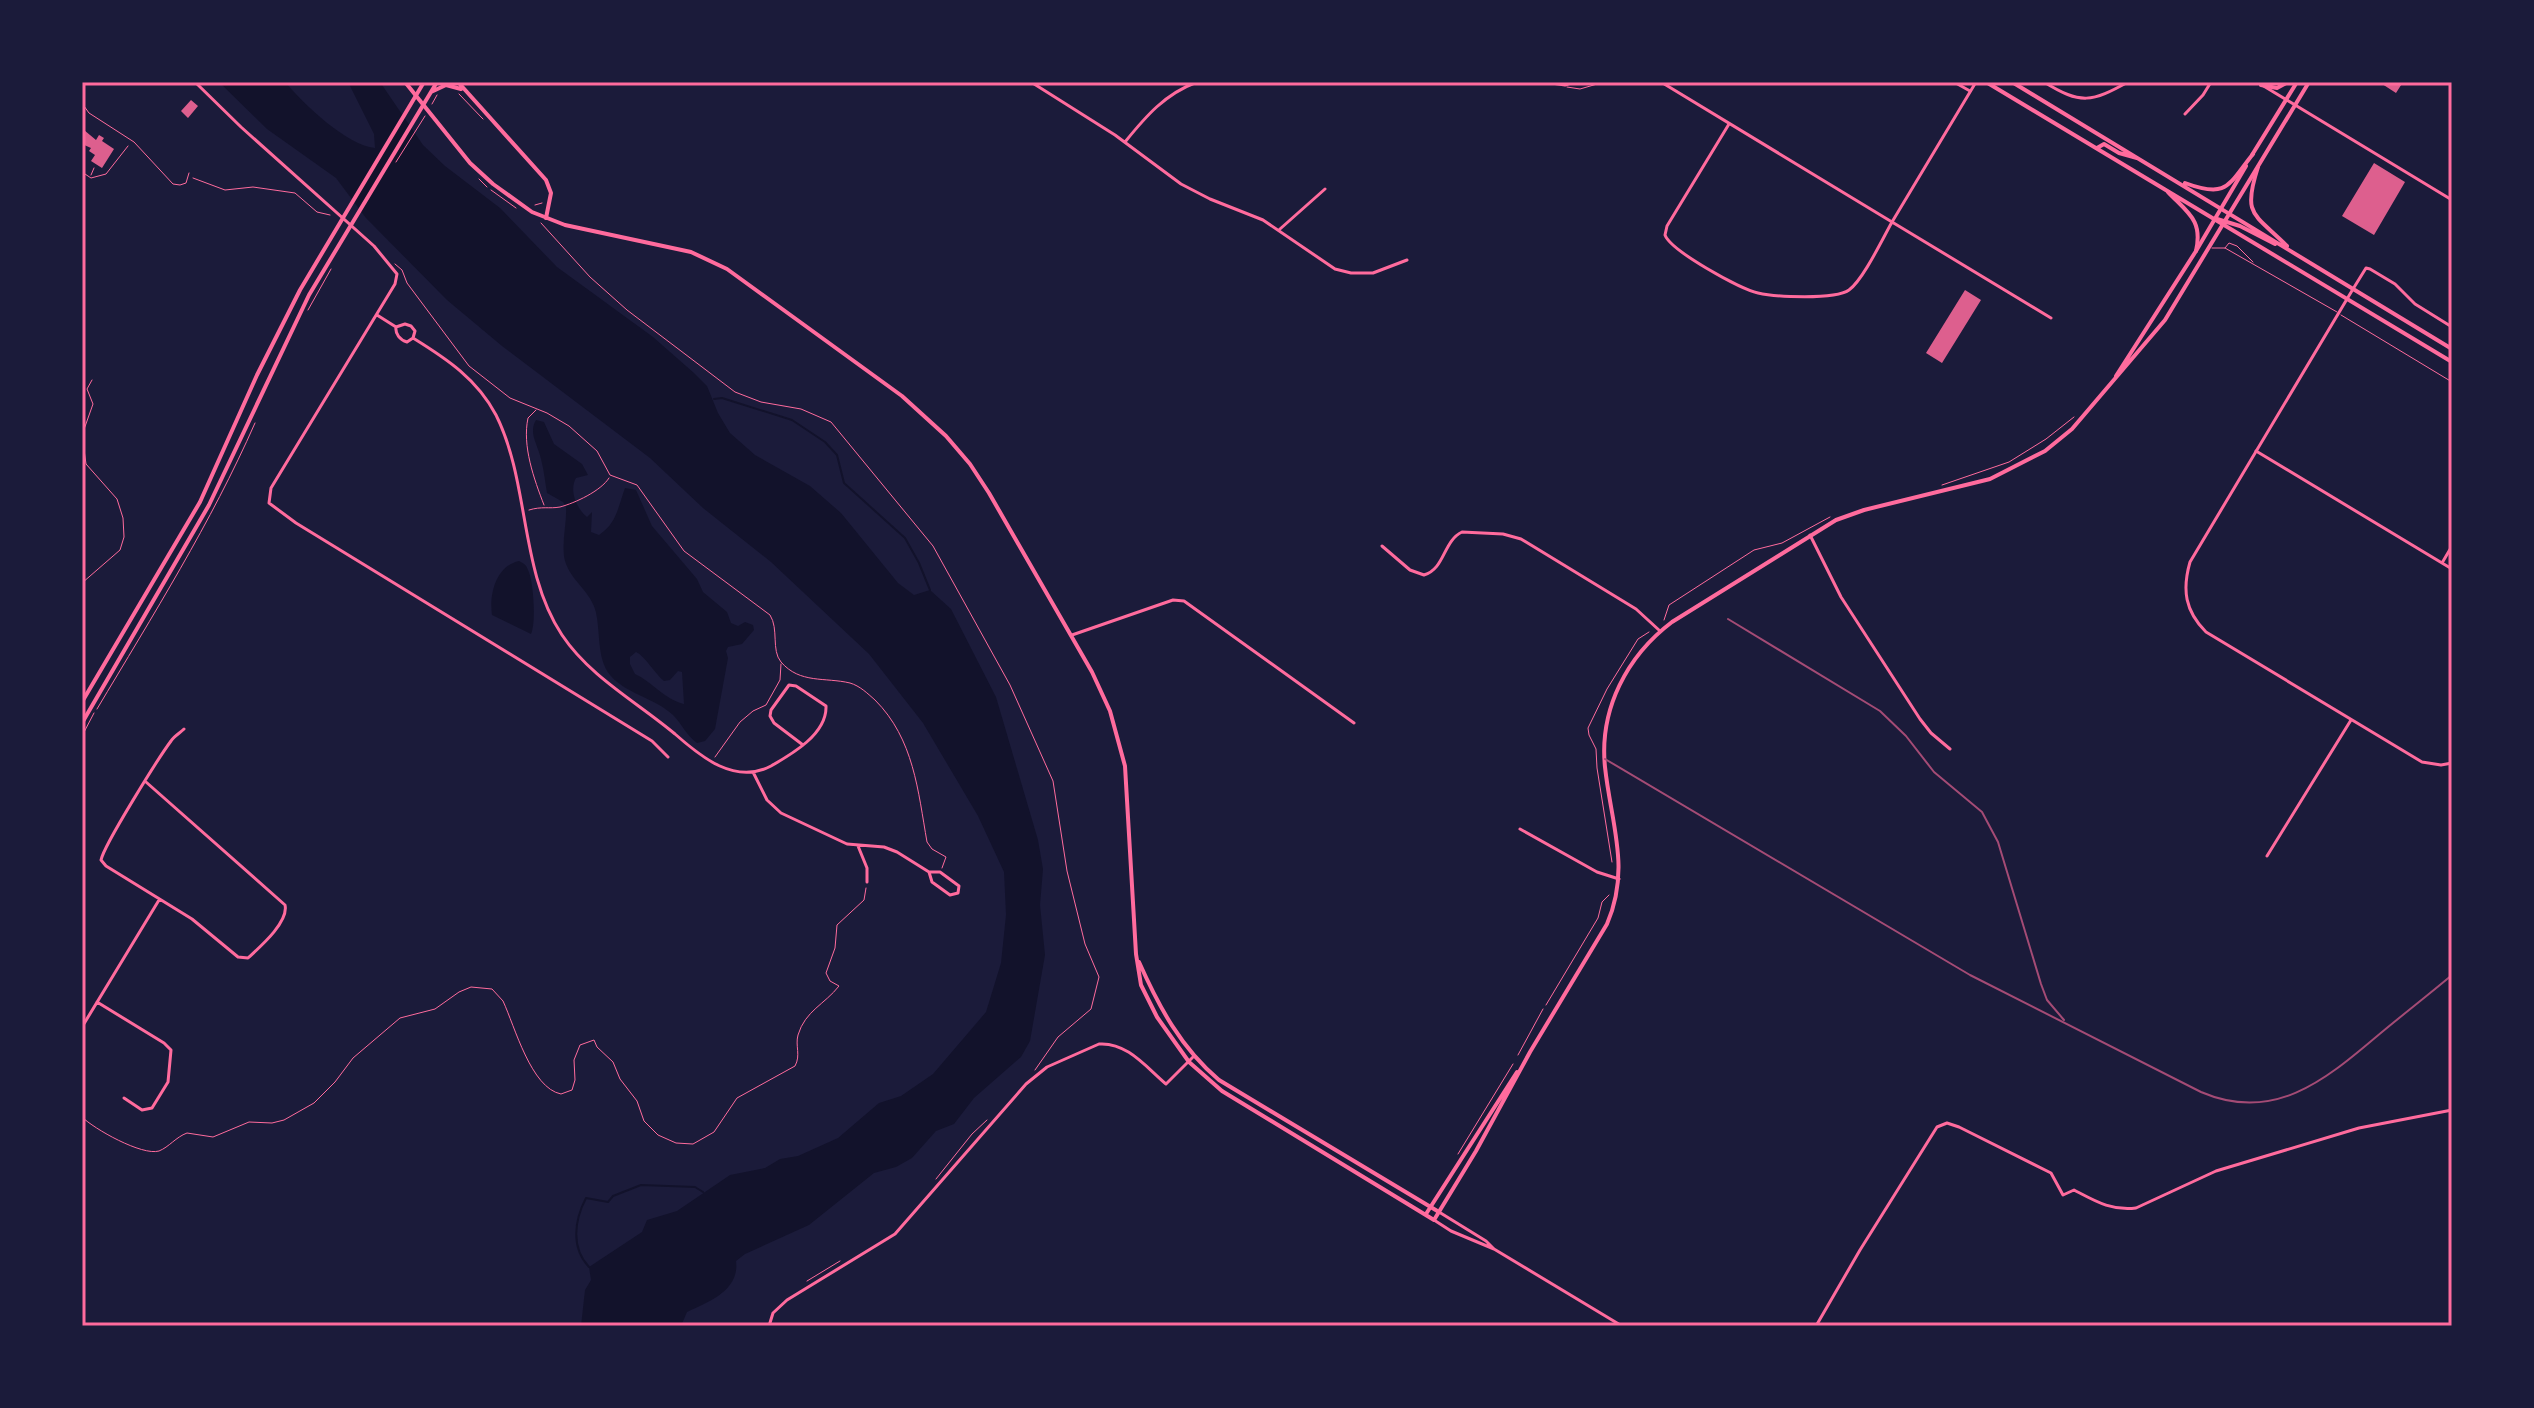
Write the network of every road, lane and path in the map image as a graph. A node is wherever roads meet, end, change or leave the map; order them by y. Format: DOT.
graph roads {
  1 [pos="195,82"];
  2 [pos="405,82"];
  3 [pos="424,82"];
  4 [pos="437,82"];
  5 [pos="458,82"];
  6 [pos="1031,82"];
  7 [pos="1197,82"];
  8 [pos="1545,82"];
  9 [pos="1574,82"];
  10 [pos="1604,82"];
  11 [pos="1661,82"];
  12 [pos="1954,82"];
  13 [pos="1976,82"];
  14 [pos="1986,82"];
  15 [pos="2012,82"];
  16 [pos="2044,82"];
  17 [pos="2128,82"];
  18 [pos="2211,82"];
  19 [pos="2288,82"];
  20 [pos="2297,82"];
  21 [pos="2309,82"];
  22 [pos="2259,83"];
  23 [pos="1565,85"];
  24 [pos="463,89"];
  25 [pos="453,91"];
  26 [pos="1970,91"];
  27 [pos="430,92"];
  28 [pos="440,92"];
  29 [pos="437,96"];
  30 [pos="2286,100"];
  31 [pos="84,106"];
  32 [pos="2295,106"];
  33 [pos="2185,114"];
  34 [pos="481,117"];
  35 [pos="1729,124"];
  36 [pos="134,142"];
  37 [pos="1125,142"];
  38 [pos="2097,148"];
  39 [pos="2253,154"];
  40 [pos="2143,160"];
  41 [pos="2258,167"];
  42 [pos="94,168"];
  43 [pos="82,172"];
  44 [pos="189,173"];
  45 [pos="90,177"];
  46 [pos="2173,178"];
  47 [pos="2164,188"];
  48 [pos="1325,189"];
  49 [pos="545,198"];
  50 [pos="2452,200"];
  51 [pos="535,205"];
  52 [pos="2221,207"];
  53 [pos="2230,213"];
  54 [pos="334,215"];
  55 [pos="546,218"];
  56 [pos="2215,219"];
  57 [pos="540,221"];
  58 [pos="1892,222"];
  59 [pos="2224,222"];
  60 [pos="1280,229"];
  61 [pos="2225,248"];
  62 [pos="2196,251"];
  63 [pos="2295,254"];
  64 [pos="2203,256"];
  65 [pos="1407,260"];
  66 [pos="396,263"];
  67 [pos="2255,264"];
  68 [pos="333,266"];
  69 [pos="2353,289"];
  70 [pos="2348,298"];
  71 [pos="307,313"];
  72 [pos="2338,313"];
  73 [pos="377,315"];
  74 [pos="2051,318"];
  75 [pos="396,327"];
  76 [pos="2452,327"];
  77 [pos="413,338"];
  78 [pos="2452,349"];
  79 [pos="2452,362"];
  80 [pos="92,380"];
  81 [pos="2452,382"];
  82 [pos="2103,395"];
  83 [pos="537,409"];
  84 [pos="2078,413"];
  85 [pos="2256,451"];
  86 [pos="610,475"];
  87 [pos="1936,488"];
  88 [pos="544,505"];
  89 [pos="523,511"];
  90 [pos="1810,535"];
  91 [pos="1382,546"];
  92 [pos="2452,546"];
  93 [pos="2442,563"];
  94 [pos="2452,569"];
  95 [pos="82,583"];
  96 [pos="1661,631"];
  97 [pos="1072,635"];
  98 [pos="781,662"];
  99 [pos="82,702"];
  100 [pos="2351,720"];
  101 [pos="82,723"];
  102 [pos="1354,723"];
  103 [pos="184,729"];
  104 [pos="803,745"];
  105 [pos="1950,749"];
  106 [pos="668,757"];
  107 [pos="713,760"];
  108 [pos="2452,763"];
  109 [pos="753,772"];
  110 [pos="146,782"];
  111 [pos="1520,829"];
  112 [pos="858,846"];
  113 [pos="2267,856"];
  114 [pos="929,872"];
  115 [pos="939,872"];
  116 [pos="1619,879"];
  117 [pos="867,882"];
  118 [pos="1611,893"];
  119 [pos="160,899"];
  120 [pos="1136,954"];
  121 [pos="97,1002"];
  122 [pos="1546,1005"];
  123 [pos="1543,1009"];
  124 [pos="82,1027"];
  125 [pos="1518,1055"];
  126 [pos="1194,1056"];
  127 [pos="1189,1062"];
  128 [pos="1513,1064"];
  129 [pos="1523,1064"];
  130 [pos="1031,1074"];
  131 [pos="124,1098"];
  132 [pos="2452,1110"];
  133 [pos="82,1117"];
  134 [pos="990,1118"];
  135 [pos="1456,1157"];
  136 [pos="935,1183"];
  137 [pos="1430,1207"];
  138 [pos="1439,1212"];
  139 [pos="1426,1214"];
  140 [pos="1434,1220"];
  141 [pos="1494,1249"];
  142 [pos="847,1258"];
  143 [pos="807,1282"];
  144 [pos="769,1326"];
  145 [pos="1622,1326"];
  146 [pos="1816,1326"];
  1 -- 73 [label="street"];
  2 -- 55 [label="main road"];
  3 -- 99 [label="main road"];
  4 -- 27 [label="main road"];
  5 -- 24 [label="main road"];
  6 -- 37 [label="street"];
  7 -- 37 [label="street"];
  8 -- 23 [label="street"];
  9 -- 23 [label="street"];
  10 -- 23 [label="lane"];
  11 -- 35 [label="street"];
  12 -- 26 [label="street"];
  13 -- 26 [label="street"];
  14 -- 38 [label="main road"];
  15 -- 40 [label="main road"];
  16 -- 17 [label="street"];
  18 -- 33 [label="street"];
  19 -- 22 [label="main road"];
  20 -- 30 [label="main road"];
  21 -- 32 [label="main road"];
  22 -- 30 [label="street"];
  24 -- 27 [label="main road"];
  24 -- 55 [label="main road"];
  25 -- 34 [label="path"];
  26 -- 58 [label="street"];
  27 -- 101 [label="main road"];
  28 -- 29 [label="path"];
  30 -- 32 [label="street"];
  30 -- 39 [label="main road"];
  31 -- 36 [label="lane"];
  32 -- 41 [label="main road"];
  32 -- 50 [label="street"];
  35 -- 58 [label="street"];
  35 -- 58 [label="street"];
  36 -- 44 [label="lane"];
  36 -- 45 [label="path"];
  37 -- 60 [label="street"];
  38 -- 40 [label="main road"];
  38 -- 47 [label="main road"];
  39 -- 46 [label="main road"];
  39 -- 52 [label="main road"];
  40 -- 46 [label="main road"];
  41 -- 53 [label="main road"];
  41 -- 63 [label="main road"];
  42 -- 45 [label="path"];
  43 -- 45 [label="path"];
  44 -- 54 [label="path"];
  46 -- 52 [label="main road"];
  47 -- 56 [label="main road"];
  47 -- 62 [label="main road"];
  48 -- 60 [label="street"];
  49 -- 51 [label="path"];
  52 -- 53 [label="main road"];
  52 -- 56 [label="main road"];
  53 -- 59 [label="main road"];
  53 -- 63 [label="main road"];
  55 -- 97 [label="main road"];
  56 -- 59 [label="main road"];
  56 -- 62 [label="main road"];
  57 -- 130 [label="path"];
  58 -- 74 [label="street"];
  59 -- 63 [label="main road"];
  59 -- 64 [label="main road"];
  59 -- 70 [label="main road"];
  60 -- 65 [label="street"];
  61 -- 64 [label="lane"];
  61 -- 67 [label="lane"];
  61 -- 67 [label="lane"];
  62 -- 82 [label="main road"];
  63 -- 69 [label="main road"];
  64 -- 82 [label="main road"];
  66 -- 83 [label="path"];
  67 -- 72 [label="lane"];
  68 -- 71 [label="path"];
  69 -- 70 [label="street"];
  69 -- 76 [label="street"];
  69 -- 78 [label="main road"];
  70 -- 72 [label="street"];
  70 -- 79 [label="main road"];
  72 -- 81 [label="lane"];
  72 -- 85 [label="street"];
  73 -- 75 [label="street"];
  73 -- 106 [label="street"];
  75 -- 77 [label="street"];
  75 -- 77 [label="street"];
  77 -- 89 [label="street"];
  80 -- 95 [label="path"];
  82 -- 90 [label="main road"];
  83 -- 86 [label="path"];
  83 -- 88 [label="path"];
  84 -- 87 [label="path"];
  85 -- 93 [label="street"];
  85 -- 100 [label="street"];
  86 -- 88 [label="path"];
  86 -- 98 [label="path"];
  88 -- 89 [label="path"];
  89 -- 109 [label="street"];
  90 -- 96 [label="main road"];
  90 -- 105 [label="street"];
  91 -- 96 [label="street"];
  92 -- 93 [label="street"];
  93 -- 94 [label="street"];
  96 -- 116 [label="main road"];
  97 -- 102 [label="street"];
  97 -- 120 [label="main road"];
  98 -- 107 [label="path"];
  98 -- 115 [label="path"];
  100 -- 108 [label="street"];
  100 -- 113 [label="street"];
  103 -- 110 [label="street"];
  104 -- 104 [label="street"];
  104 -- 109 [label="street"];
  109 -- 112 [label="street"];
  110 -- 119 [label="street"];
  110 -- 119 [label="street"];
  111 -- 116 [label="street"];
  112 -- 114 [label="street"];
  112 -- 117 [label="street"];
  114 -- 115 [label="street"];
  114 -- 115 [label="street"];
  116 -- 129 [label="main road"];
  117 -- 133 [label="path"];
  118 -- 122 [label="path"];
  119 -- 121 [label="street"];
  120 -- 126 [label="main road"];
  120 -- 127 [label="main road"];
  121 -- 124 [label="street"];
  121 -- 131 [label="street"];
  123 -- 125 [label="path"];
  126 -- 127 [label="street"];
  126 -- 137 [label="main road"];
  127 -- 139 [label="main road"];
  127 -- 144 [label="street"];
  128 -- 135 [label="path"];
  129 -- 137 [label="main road"];
  129 -- 138 [label="main road"];
  132 -- 146 [label="street"];
  134 -- 136 [label="path"];
  137 -- 138 [label="main road"];
  137 -- 139 [label="main road"];
  138 -- 140 [label="main road"];
  138 -- 141 [label="street"];
  139 -- 140 [label="main road"];
  140 -- 141 [label="street"];
  141 -- 145 [label="street"];
  142 -- 143 [label="path"];
}
